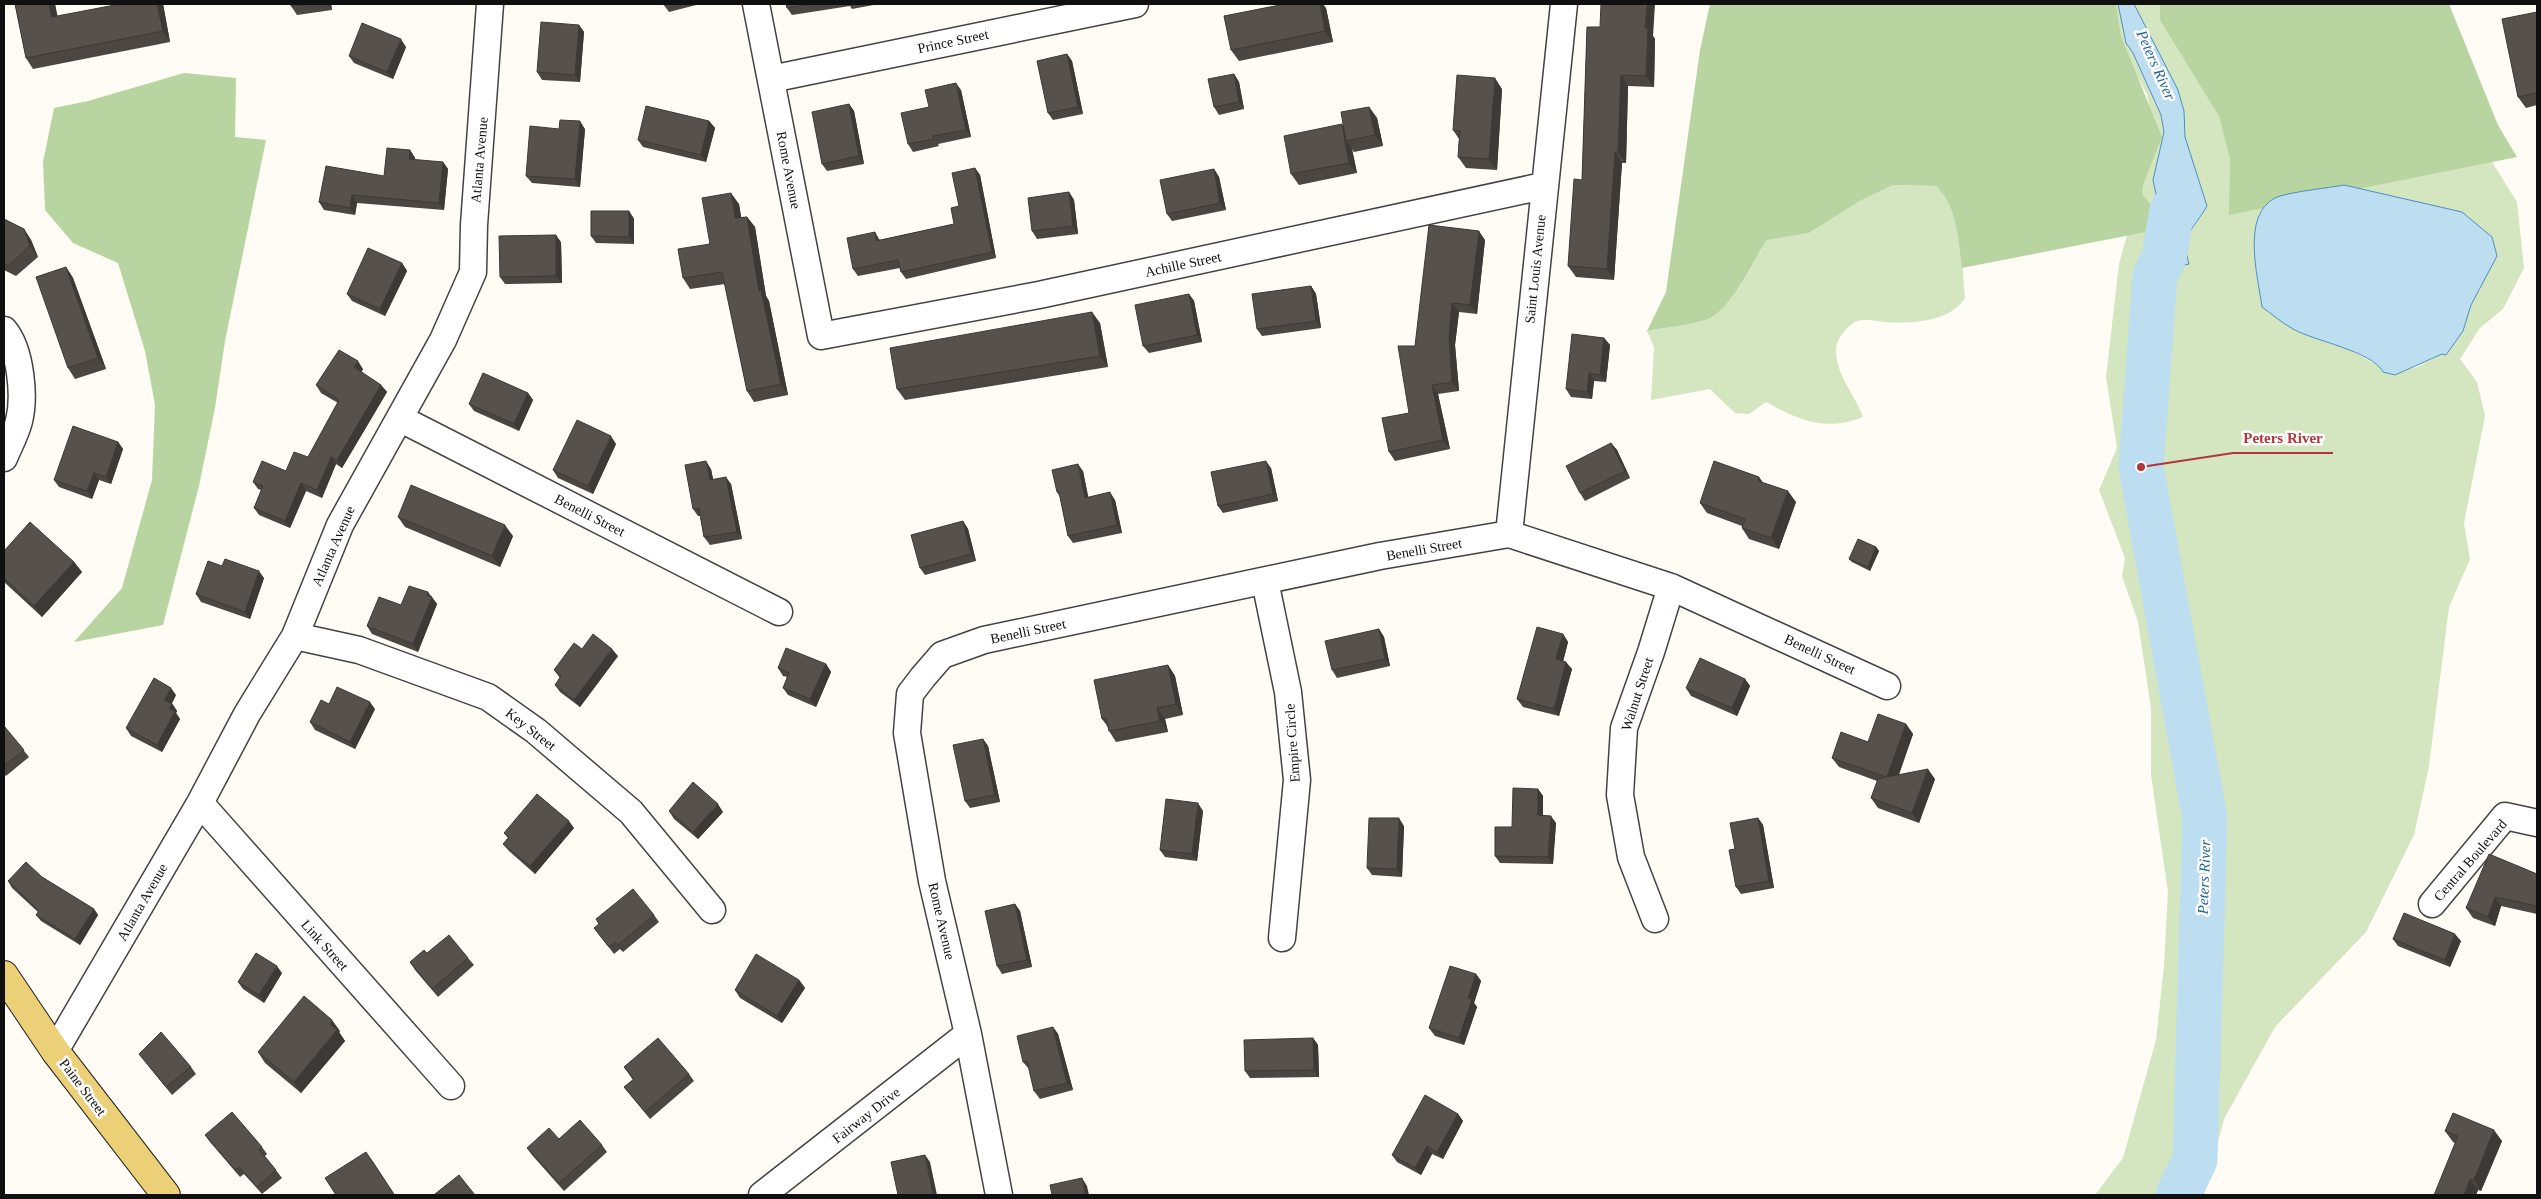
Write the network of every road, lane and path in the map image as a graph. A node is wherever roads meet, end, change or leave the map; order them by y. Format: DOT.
graph roads {
  1 [pos="490,4"];
  2 [pos="756,4"];
  3 [pos="1135,4"];
  4 [pos="1564,4"];
  5 [pos="771,79"];
  6 [pos="1543,186"];
  7 [pos="4,330"];
  8 [pos="821,336"];
  9 [pos="401,418"];
  10 [pos="4,458"];
  11 [pos="1508,534"];
  12 [pos="1265,581"];
  13 [pos="1671,587"];
  14 [pos="779,612"];
  15 [pos="295,636"];
  16 [pos="942,655"];
  17 [pos="1887,686"];
  18 [pos="200,803"];
  19 [pos="2537,823"];
  20 [pos="2432,904"];
  21 [pos="712,910"];
  22 [pos="1655,919"];
  23 [pos="1282,938"];
  24 [pos="4,975"];
  25 [pos="968,1034"];
  26 [pos="55,1051"];
  27 [pos="451,1086"];
  28 [pos="166,1195"];
  29 [pos="762,1195"];
  30 [pos="999,1195"];
  1 -- 9 [label="street, Atlanta Avenue"];
  2 -- 5 [label="street, Rome Avenue"];
  3 -- 5 [label="street, Prince Street"];
  4 -- 6 [label="street, Saint Louis Avenue"];
  5 -- 8 [label="street, Rome Avenue"];
  6 -- 8 [label="street, Achille Street"];
  6 -- 11 [label="street, Saint Louis Avenue"];
  7 -- 10 [label="street"];
  9 -- 14 [label="street, Benelli Street"];
  9 -- 15 [label="street, Atlanta Avenue"];
  11 -- 12 [label="street, Benelli Street"];
  11 -- 13 [label="street, Benelli Street"];
  12 -- 16 [label="street, Benelli Street"];
  12 -- 23 [label="street, Empire Circle"];
  13 -- 17 [label="street, Benelli Street"];
  13 -- 22 [label="street, Walnut Street"];
  15 -- 18 [label="street, Atlanta Avenue"];
  15 -- 21 [label="street, Key Street"];
  16 -- 25 [label="street, Rome Avenue"];
  18 -- 26 [label="street, Atlanta Avenue"];
  18 -- 27 [label="street, Link Street"];
  19 -- 20 [label="street, Central Boulevard"];
  24 -- 26 [label="main road, Paine Street"];
  25 -- 29 [label="street, Fairway Drive"];
  25 -- 30 [label="street, Rome Avenue"];
  26 -- 28 [label="main road, Paine Street"];
}
